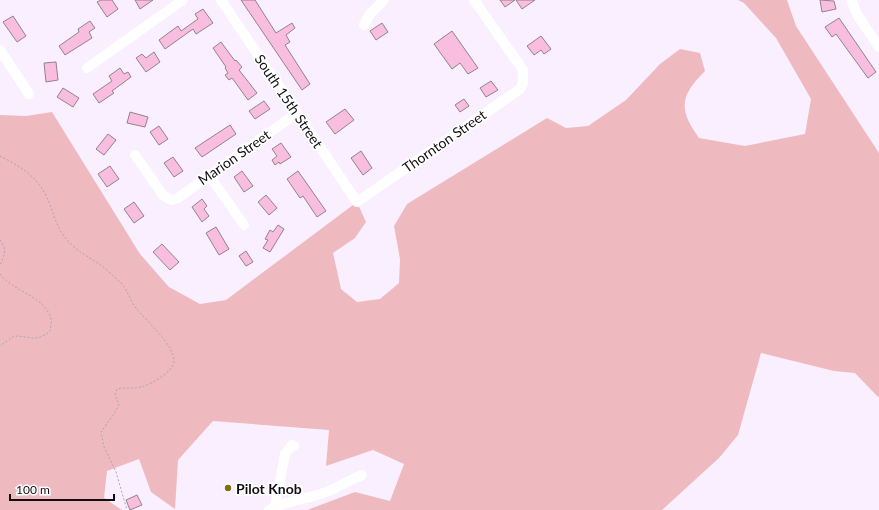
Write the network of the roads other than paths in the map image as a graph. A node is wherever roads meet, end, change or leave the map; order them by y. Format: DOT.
graph roads {
  1 [pos="183,0"];
  2 [pos="221,0"];
  3 [pos="384,0"];
  4 [pos="474,0"];
  5 [pos="851,0"];
  6 [pos="364,25"];
  7 [pos="879,47"];
  8 [pos="0,50"];
  9 [pos="87,68"];
  10 [pos="30,94"];
  11 [pos="297,113"];
  12 [pos="135,155"];
  13 [pos="208,175"];
  14 [pos="357,202"];
  15 [pos="244,225"];
  16 [pos="294,446"];
  17 [pos="362,475"];
  18 [pos="272,508"];
  1 -- 9 [label="street"];
  2 -- 11 [label="street, South 15th Street"];
  3 -- 6 [label="street"];
  4 -- 14 [label="street, Thornton Street"];
  5 -- 7 [label="street"];
  8 -- 10 [label="street"];
  11 -- 13 [label="street, Marion Street"];
  11 -- 14 [label="street, South 15th Street"];
  12 -- 13 [label="street, Marion Street"];
  13 -- 15 [label="street"];
  16 -- 18 [label="street"];
  17 -- 18 [label="street"];
}
